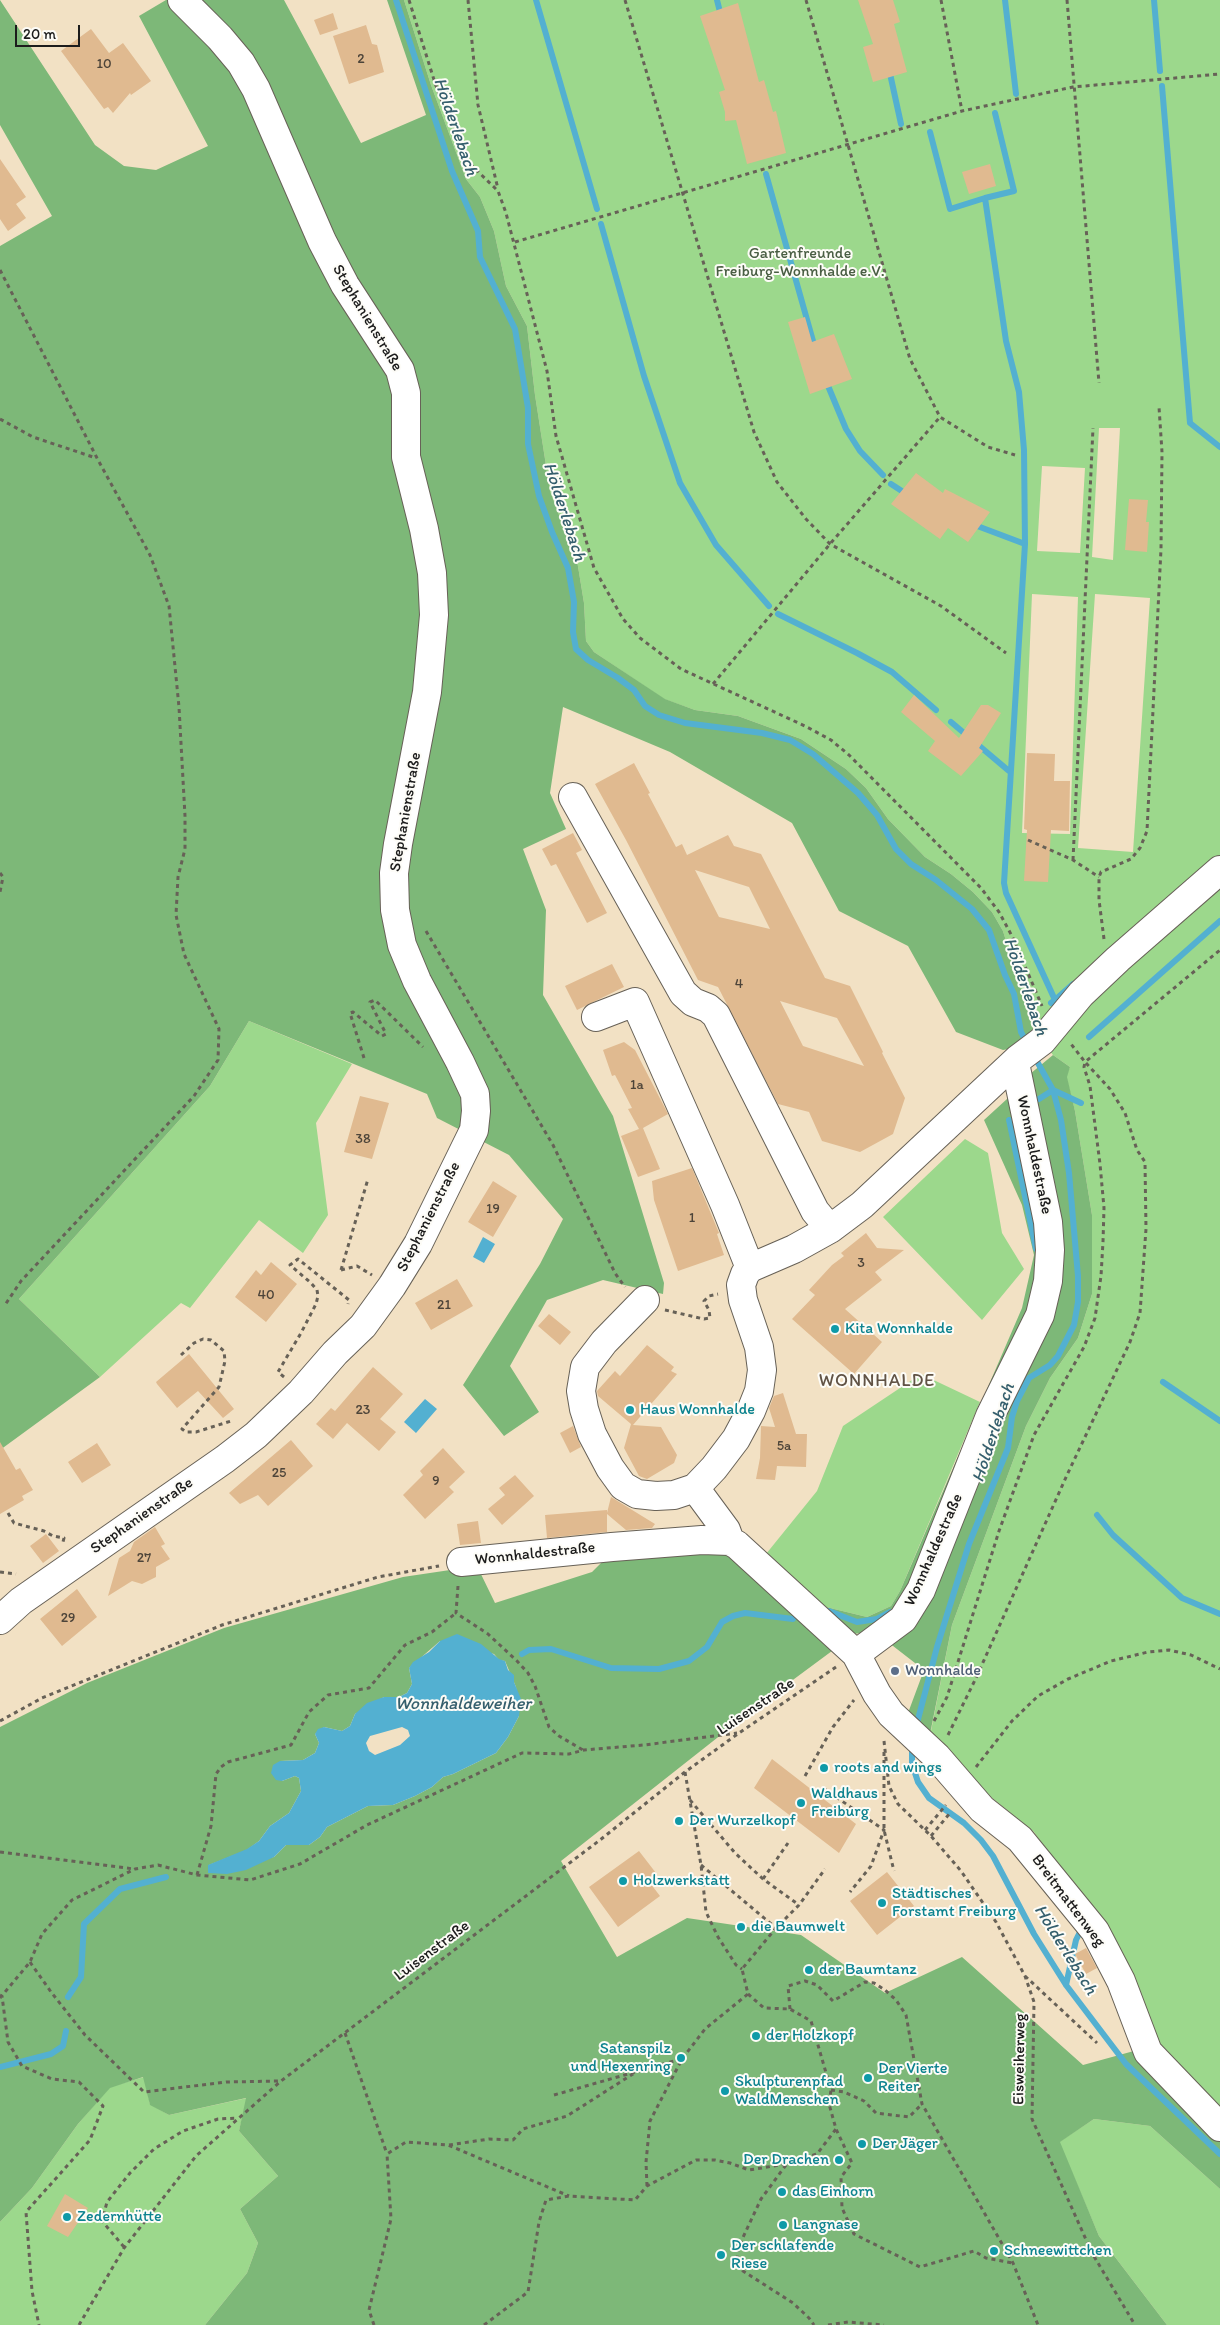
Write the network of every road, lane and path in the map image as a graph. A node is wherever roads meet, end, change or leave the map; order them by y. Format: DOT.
graph roads {
  1 [pos="182,0"];
  2 [pos="409,0"];
  3 [pos="468,0"];
  4 [pos="625,0"];
  5 [pos="806,0"];
  6 [pos="941,0"];
  7 [pos="1067,0"];
  8 [pos="1220,74"];
  9 [pos="1073,87"];
  10 [pos="962,110"];
  11 [pos="848,145"];
  12 [pos="498,191"];
  13 [pos="682,194"];
  14 [pos="515,242"];
  15 [pos="0,270"];
  16 [pos="1099,383"];
  17 [pos="1159,407"];
  18 [pos="940,417"];
  19 [pos="0,419"];
  20 [pos="1093,428"];
  21 [pos="1015,455"];
  22 [pos="97,458"];
  23 [pos="830,544"];
  24 [pos="1006,653"];
  25 [pos="713,684"];
  26 [pos="573,798"];
  27 [pos="1028,840"];
  28 [pos="1073,860"];
  29 [pos="1220,870"];
  30 [pos="0,873"];
  31 [pos="1099,877"];
  32 [pos="0,892"];
  33 [pos="425,930"];
  34 [pos="1220,950"];
  35 [pos="1118,959"];
  36 [pos="596,1016"];
  37 [pos="1054,1034"];
  38 [pos="424,1048"];
  39 [pos="364,1058"];
  40 [pos="1016,1061"];
  41 [pos="1084,1062"];
  42 [pos="368,1179"];
  43 [pos="830,1229"];
  44 [pos="750,1268"];
  45 [pos="375,1277"];
  46 [pos="718,1294"];
  47 [pos="636,1295"];
  48 [pos="349,1300"];
  49 [pos="5,1305"];
  50 [pos="671,1313"];
  51 [pos="180,1355"];
  52 [pos="291,1383"];
  53 [pos="235,1420"];
  54 [pos="695,1488"];
  55 [pos="8,1513"];
  56 [pos="730,1542"];
  57 [pos="62,1550"];
  58 [pos="461,1562"];
  59 [pos="456,1613"];
  60 [pos="0,1620"];
  61 [pos="856,1654"];
  62 [pos="1220,1669"];
  63 [pos="871,1681"];
  64 [pos="0,1722"];
  65 [pos="739,1732"];
  66 [pos="921,1743"];
  67 [pos="584,1750"];
  68 [pos="685,1772"];
  69 [pos="805,1776"];
  70 [pos="962,1787"];
  71 [pos="823,1788"];
  72 [pos="690,1800"];
  73 [pos="950,1813"];
  74 [pos="884,1830"];
  75 [pos="924,1830"];
  76 [pos="931,1836"];
  77 [pos="788,1843"];
  78 [pos="0,1852"];
  79 [pos="701,1865"];
  80 [pos="825,1869"];
  81 [pos="135,1870"];
  82 [pos="894,1871"];
  83 [pos="197,1875"];
  84 [pos="762,1879"];
  85 [pos="850,1892"];
  86 [pos="799,1905"];
  87 [pos="776,1928"];
  88 [pos="30,1962"];
  89 [pos="742,1969"];
  90 [pos="1025,1976"];
  91 [pos="748,1994"];
  92 [pos="1,1996"];
  93 [pos="790,2009"];
  94 [pos="345,2033"];
  95 [pos="1097,2043"];
  96 [pos="682,2059"];
  97 [pos="636,2072"];
  98 [pos="281,2081"];
  99 [pos="831,2090"];
  100 [pos="554,2096"];
  101 [pos="922,2104"];
  102 [pos="239,2118"];
  103 [pos="1220,2127"];
  104 [pos="836,2129"];
  105 [pos="448,2145"];
  106 [pos="387,2154"];
  107 [pos="786,2164"];
  108 [pos="647,2186"];
  109 [pos="569,2196"];
  110 [pos="124,2248"];
  111 [pos="1013,2263"];
  112 [pos="39,2325"];
  113 [pos="79,2325"];
  114 [pos="374,2325"];
  115 [pos="484,2325"];
  116 [pos="814,2325"];
  117 [pos="828,2325"];
  118 [pos="884,2325"];
  119 [pos="1038,2325"];
  120 [pos="1135,2325"];
  1 -- 60 [label="street, Stephanienstraße"];
  2 -- 12 [label="path"];
  3 -- 12 [label="path"];
  4 -- 13 [label="path"];
  5 -- 11 [label="path"];
  6 -- 10 [label="path"];
  7 -- 9 [label="path"];
  8 -- 9 [label="path"];
  9 -- 10 [label="path"];
  9 -- 16 [label="path"];
  10 -- 11 [label="path"];
  11 -- 13 [label="path"];
  11 -- 18 [label="path"];
  12 -- 14 [label="path"];
  13 -- 14 [label="path"];
  13 -- 23 [label="path"];
  14 -- 25 [label="path"];
  15 -- 22 [label="path"];
  17 -- 31 [label="path"];
  18 -- 21 [label="path"];
  18 -- 23 [label="path"];
  19 -- 22 [label="path"];
  20 -- 28 [label="path"];
  22 -- 49 [label="path"];
  23 -- 24 [label="path"];
  23 -- 25 [label="path"];
  25 -- 37 [label="path"];
  26 -- 43 [label="street"];
  27 -- 28 [label="path"];
  28 -- 31 [label="path"];
  29 -- 35 [label="street, Wonnhaldestraße"];
  30 -- 32 [label="path"];
  31 -- 35 [label="path"];
  33 -- 47 [label="path"];
  34 -- 41 [label="path"];
  35 -- 37 [label="street, Wonnhaldestraße"];
  36 -- 44 [label="street"];
  37 -- 40 [label="street, Wonnhaldestraße"];
  37 -- 41 [label="path"];
  38 -- 39 [label="path"];
  40 -- 43 [label="street, Wonnhaldestraße"];
  40 -- 61 [label="street, Wonnhaldestraße"];
  41 -- 66 [label="path"];
  41 -- 66 [label="path"];
  42 -- 45 [label="path"];
  43 -- 44 [label="street, Wonnhaldestraße"];
  44 -- 54 [label="street"];
  46 -- 50 [label="path"];
  47 -- 54 [label="street"];
  48 -- 52 [label="path"];
  51 -- 53 [label="path"];
  54 -- 56 [label="street"];
  55 -- 57 [label="path"];
  56 -- 58 [label="street, Wonnhaldestraße"];
  56 -- 61 [label="street"];
  58 -- 59 [label="path"];
  58 -- 64 [label="path"];
  59 -- 67 [label="path"];
  59 -- 83 [label="path"];
  61 -- 63 [label="street, Breitmattenweg"];
  61 -- 65 [label="path, Luisenstraße"];
  62 -- 70 [label="path"];
  63 -- 66 [label="street, Breitmattenweg"];
  63 -- 69 [label="path"];
  65 -- 67 [label="path"];
  65 -- 68 [label="path, Luisenstraße"];
  66 -- 70 [label="street, Breitmattenweg"];
  67 -- 83 [label="path"];
  68 -- 72 [label="path"];
  68 -- 94 [label="path, Luisenstraße"];
  70 -- 75 [label="path"];
  70 -- 103 [label="street, Breitmattenweg"];
  71 -- 74 [label="path"];
  72 -- 79 [label="path"];
  72 -- 84 [label="path"];
  73 -- 76 [label="path"];
  74 -- 75 [label="path, Eisweiherweg"];
  74 -- 82 [label="path, Eisweiherweg"];
  74 -- 85 [label="path"];
  75 -- 76 [label="path, Eisweiherweg"];
  76 -- 90 [label="path, Eisweiherweg"];
  77 -- 84 [label="path"];
  78 -- 81 [label="path"];
  79 -- 87 [label="path"];
  79 -- 89 [label="path"];
  80 -- 86 [label="path"];
  81 -- 83 [label="path"];
  81 -- 88 [label="path"];
  84 -- 86 [label="path"];
  86 -- 87 [label="path"];
  87 -- 89 [label="path"];
  88 -- 92 [label="path"];
  88 -- 98 [label="path"];
  89 -- 91 [label="path"];
  90 -- 95 [label="path"];
  90 -- 120 [label="path, Eisweiherweg"];
  91 -- 93 [label="path"];
  91 -- 96 [label="path"];
  92 -- 112 [label="path"];
  93 -- 99 [label="path"];
  93 -- 101 [label="path"];
  94 -- 98 [label="path, Luisenstraße"];
  94 -- 106 [label="path"];
  96 -- 97 [label="path"];
  96 -- 108 [label="path"];
  97 -- 100 [label="path"];
  97 -- 105 [label="path"];
  98 -- 102 [label="path, Luisenstraße"];
  99 -- 101 [label="path"];
  99 -- 104 [label="path"];
  101 -- 111 [label="path"];
  102 -- 110 [label="path, Luisenstraße"];
  102 -- 110 [label="path"];
  104 -- 107 [label="path"];
  104 -- 111 [label="path"];
  105 -- 106 [label="path"];
  105 -- 109 [label="path"];
  106 -- 114 [label="path"];
  107 -- 108 [label="path"];
  107 -- 116 [label="path"];
  108 -- 109 [label="path"];
  109 -- 115 [label="path"];
  110 -- 113 [label="path, Luisenstraße"];
  111 -- 119 [label="path"];
  117 -- 118 [label="path"];
}
